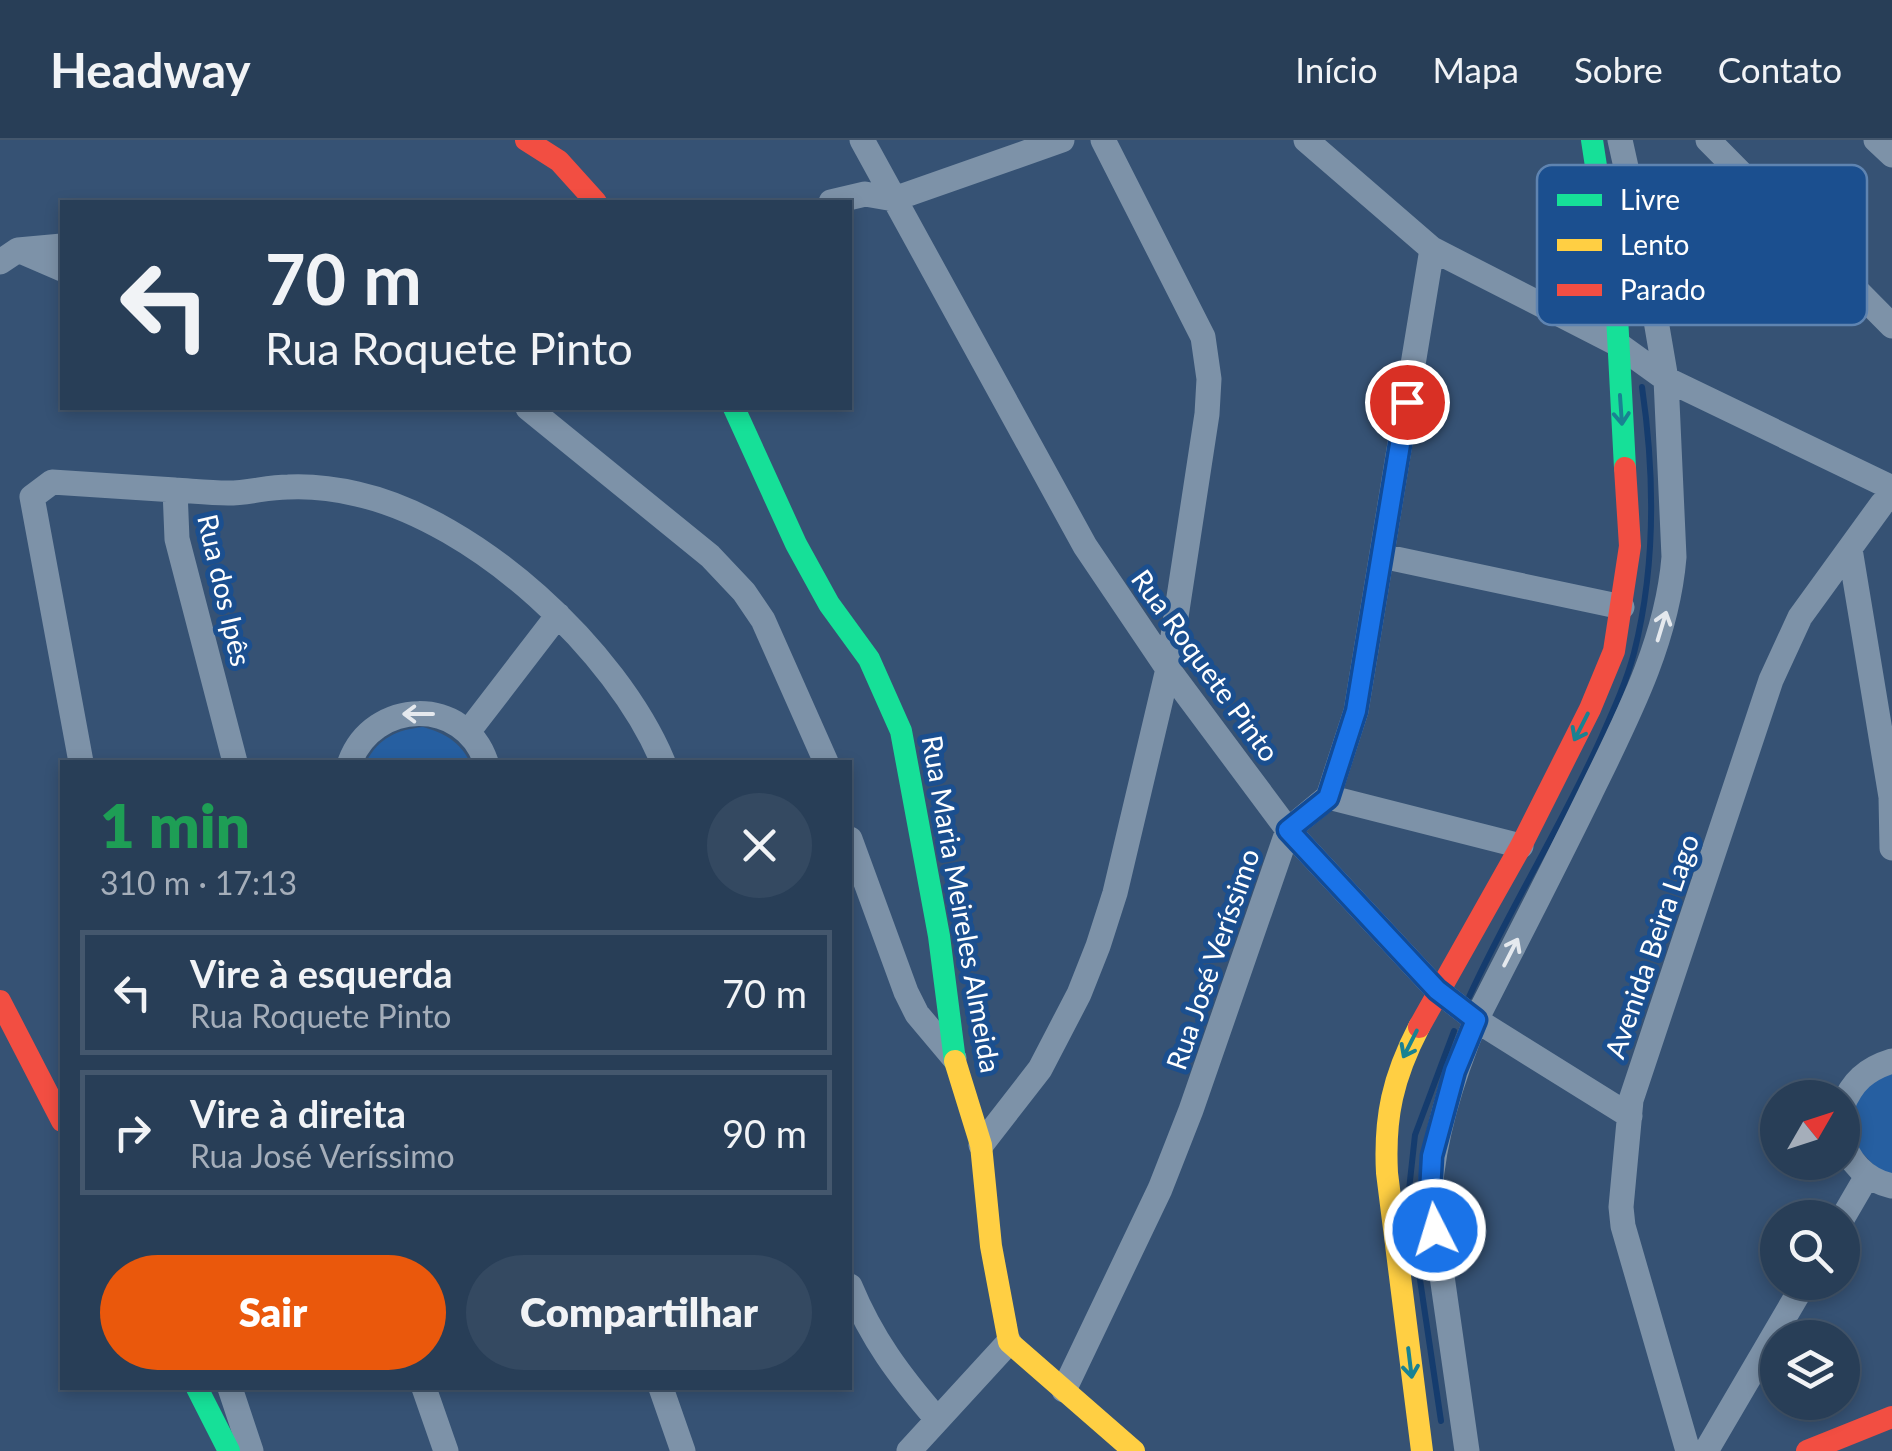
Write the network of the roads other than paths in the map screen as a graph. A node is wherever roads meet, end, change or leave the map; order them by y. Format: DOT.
graph roads {
  1 [pos="526,140"];
  2 [pos="862,140"];
  3 [pos="1062,140"];
  4 [pos="1103,140"];
  5 [pos="1306,140"];
  6 [pos="1592,140"];
  7 [pos="1620,140"];
  8 [pos="1708,140"];
  9 [pos="1876,140"];
  10 [pos="1892,155"];
  11 [pos="1596,165"];
  12 [pos="1625,165"];
  13 [pos="1733,165"];
  14 [pos="894,198"];
  15 [pos="594,200"];
  16 [pos="839,200"];
  17 [pos="60,246"];
  18 [pos="1432,249"];
  19 [pos="9,256"];
  20 [pos="60,269"];
  21 [pos="1867,301"];
  22 [pos="1537,303"];
  23 [pos="1579,325"];
  24 [pos="1616,325"];
  25 [pos="1656,325"];
  26 [pos="1892,326"];
  27 [pos="1616,344"];
  28 [pos="1666,379"];
  29 [pos="530,410"];
  30 [pos="735,410"];
  31 [pos="1892,488"];
  32 [pos="174,490"];
  33 [pos="1892,496"];
  34 [pos="1850,549"];
  35 [pos="1382,556"];
  36 [pos="1622,607"];
  37 [pos="558,615"];
  38 [pos="1168,669"];
  39 [pos="468,732"];
  40 [pos="81,760"];
  41 [pos="235,760"];
  42 [pos="351,760"];
  43 [pos="485,760"];
  44 [pos="661,760"];
  45 [pos="825,760"];
  46 [pos="1328,798"];
  47 [pos="1892,798"];
  48 [pos="1288,830"];
  49 [pos="852,845"];
  50 [pos="1521,846"];
  51 [pos="1892,848"];
  52 [pos="1437,990"];
  53 [pos="0,1001"];
  54 [pos="1476,1020"];
  55 [pos="954,1058"];
  56 [pos="1892,1061"];
  57 [pos="1858,1080"];
  58 [pos="1630,1116"];
  59 [pos="60,1117"];
  60 [pos="981,1145"];
  61 [pos="1860,1169"];
  62 [pos="1868,1176"];
  63 [pos="1892,1186"];
  64 [pos="1853,1200"];
  65 [pos="852,1291"];
  66 [pos="1794,1300"];
  67 [pos="1010,1342"];
  68 [pos="198,1390"];
  69 [pos="231,1390"];
  70 [pos="425,1390"];
  71 [pos="662,1390"];
  72 [pos="1064,1390"];
  73 [pos="1892,1417"];
  74 [pos="936,1418"];
  75 [pos="1465,1441"];
  76 [pos="1420,1444"];
  77 [pos="229,1451"];
  78 [pos="251,1451"];
  79 [pos="446,1451"];
  80 [pos="684,1451"];
  81 [pos="908,1451"];
  82 [pos="1134,1451"];
  83 [pos="1688,1451"];
  84 [pos="1706,1451"];
  85 [pos="1807,1451"];
  1 -- 15 [label="street"];
  2 -- 14 [label="street, Rua Roquete Pinto"];
  3 -- 14 [label="street"];
  4 -- 38 [label="street"];
  5 -- 18 [label="street"];
  6 -- 11 [label="street"];
  7 -- 12 [label="street"];
  8 -- 13 [label="street"];
  9 -- 10 [label="street"];
  14 -- 16 [label="street"];
  14 -- 38 [label="street, Rua Roquete Pinto"];
  17 -- 19 [label="street"];
  18 -- 22 [label="street"];
  18 -- 35 [label="street"];
  19 -- 20 [label="street"];
  21 -- 26 [label="street"];
  23 -- 27 [label="street"];
  24 -- 27 [label="street"];
  25 -- 28 [label="street"];
  27 -- 28 [label="street"];
  27 -- 36 [label="street, one-way"];
  28 -- 31 [label="street"];
  54 -- 28 [label="street, one-way"];
  29 -- 45 [label="street"];
  30 -- 55 [label="street, Rua Maria Meireles Almeida"];
  32 -- 37 [label="street, Rua dos Ipês"];
  32 -- 40 [label="street"];
  32 -- 41 [label="street, Rua dos Ipês"];
  33 -- 34 [label="street, Avenida Beira Lago"];
  34 -- 47 [label="street"];
  34 -- 58 [label="street, Avenida Beira Lago"];
  35 -- 36 [label="street"];
  35 -- 46 [label="street"];
  36 -- 50 [label="street, one-way"];
  37 -- 39 [label="street"];
  37 -- 44 [label="street, Rua dos Ipês"];
  38 -- 48 [label="street, Rua Roquete Pinto"];
  38 -- 60 [label="street"];
  39 -- 42 [label="street, one-way"];
  39 -- 43 [label="street"];
  46 -- 48 [label="street, Rua José Veríssimo"];
  46 -- 50 [label="street"];
  47 -- 51 [label="street"];
  48 -- 52 [label="street, Rua Roquete Pinto"];
  48 -- 72 [label="street, Rua José Veríssimo"];
  49 -- 55 [label="street"];
  50 -- 52 [label="street"];
  52 -- 54 [label="street, Rua Roquete Pinto"];
  52 -- 76 [label="street, one-way"];
  53 -- 59 [label="street"];
  54 -- 58 [label="street, Rua Roquete Pinto"];
  54 -- 75 [label="street"];
  55 -- 60 [label="street, Rua Maria Meireles Almeida"];
  56 -- 57 [label="street"];
  58 -- 83 [label="street, Avenida Beira Lago"];
  60 -- 67 [label="street, Rua Maria Meireles Almeida"];
  61 -- 62 [label="street"];
  62 -- 63 [label="street"];
  62 -- 64 [label="street"];
  65 -- 74 [label="street"];
  66 -- 84 [label="street"];
  67 -- 72 [label="street"];
  67 -- 74 [label="street"];
  68 -- 77 [label="street"];
  69 -- 78 [label="street"];
  70 -- 79 [label="street"];
  71 -- 80 [label="street"];
  72 -- 82 [label="street"];
  73 -- 85 [label="street"];
  74 -- 81 [label="street"];
  75 -- 76 [label="street"];
}
